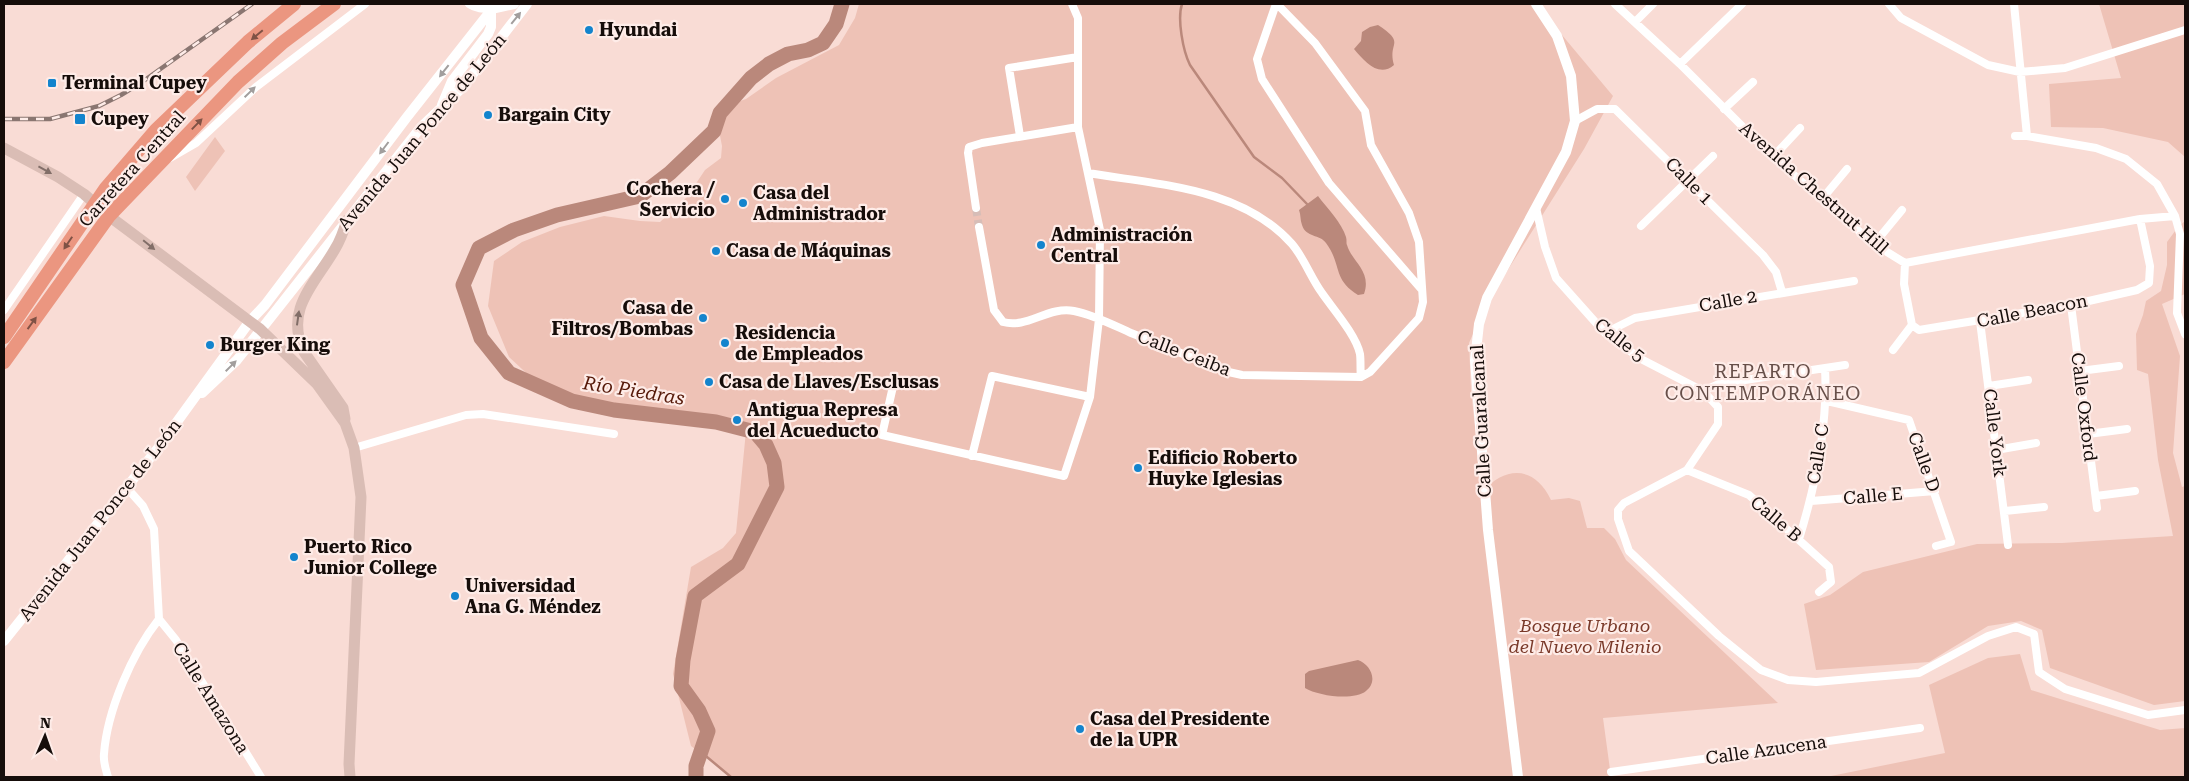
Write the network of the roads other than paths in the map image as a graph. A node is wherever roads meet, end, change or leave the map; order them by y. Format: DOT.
graph roads {
  1 [pos="294,4"];
  2 [pos="334,4"];
  3 [pos="365,4"];
  4 [pos="469,4"];
  5 [pos="514,4"];
  6 [pos="527,4"];
  7 [pos="1072,4"];
  8 [pos="1276,4"];
  9 [pos="1536,4"];
  10 [pos="1615,4"];
  11 [pos="1653,4"];
  12 [pos="1742,4"];
  13 [pos="1889,4"];
  14 [pos="2014,4"];
  15 [pos="492,6"];
  16 [pos="1635,22"];
  17 [pos="2185,30"];
  18 [pos="1078,57"];
  19 [pos="1680,64"];
  20 [pos="2020,72"];
  21 [pos="1753,82"];
  22 [pos="1724,109"];
  23 [pos="439,110"];
  24 [pos="1575,121"];
  25 [pos="1078,127"];
  26 [pos="1800,128"];
  27 [pos="1020,136"];
  28 [pos="2014,136"];
  29 [pos="2027,136"];
  30 [pos="4,148"];
  31 [pos="1713,156"];
  32 [pos="1773,158"];
  33 [pos="158,166"];
  34 [pos="1847,169"];
  35 [pos="1088,173"];
  36 [pos="1687,180"];
  37 [pos="84,194"];
  38 [pos="1822,199"];
  39 [pos="96,203"];
  40 [pos="976,208"];
  41 [pos="1536,208"];
  42 [pos="1902,210"];
  43 [pos="109,216"];
  44 [pos="2174,216"];
  45 [pos="2140,219"];
  46 [pos="347,220"];
  47 [pos="1642,226"];
  48 [pos="979,227"];
  49 [pos="1874,244"];
  50 [pos="1905,263"];
  51 [pos="1854,281"];
  52 [pos="1422,290"];
  53 [pos="1782,292"];
  54 [pos="265,305"];
  55 [pos="2071,305"];
  56 [pos="4,310"];
  57 [pos="1100,319"];
  58 [pos="250,321"];
  59 [pos="1980,321"];
  60 [pos="1912,325"];
  61 [pos="260,329"];
  62 [pos="1605,333"];
  63 [pos="2185,334"];
  64 [pos="4,338"];
  65 [pos="1893,350"];
  66 [pos="4,362"];
  67 [pos="1844,365"];
  68 [pos="2119,366"];
  69 [pos="1825,368"];
  70 [pos="2080,371"];
  71 [pos="1361,377"];
  72 [pos="2028,380"];
  73 [pos="894,382"];
  74 [pos="1988,386"];
  75 [pos="1703,391"];
  76 [pos="1090,397"];
  77 [pos="196,398"];
  78 [pos="1827,401"];
  79 [pos="345,423"];
  80 [pos="2127,429"];
  81 [pos="614,434"];
  82 [pos="2088,434"];
  83 [pos="2036,443"];
  84 [pos="354,448"];
  85 [pos="1996,450"];
  86 [pos="972,456"];
  87 [pos="1687,470"];
  88 [pos="126,488"];
  89 [pos="1935,491"];
  90 [pos="2135,491"];
  91 [pos="2096,496"];
  92 [pos="1811,501"];
  93 [pos="2044,507"];
  94 [pos="2097,508"];
  95 [pos="2005,511"];
  96 [pos="1799,539"];
  97 [pos="2008,545"];
  98 [pos="1936,546"];
  99 [pos="1818,592"];
  100 [pos="159,619"];
  101 [pos="4,641"];
  102 [pos="2185,710"];
  103 [pos="1909,720"];
  104 [pos="1920,728"];
  105 [pos="1911,730"];
  106 [pos="1611,772"];
  107 [pos="108,777"];
  108 [pos="261,777"];
  109 [pos="350,777"];
  110 [pos="1518,777"];
  1 -- 39 [label="highway, Carretera Central, one-way"];
  33 -- 2 [label="highway, Carretera Central, one-way"];
  33 -- 3 [label="street, one-way"];
  4 -- 15 [label="street"];
  5 -- 15 [label="street"];
  23 -- 6 [label="street, Avenida Juan Ponce de León, one-way"];
  7 -- 18 [label="street"];
  8 -- 52 [label="street"];
  8 -- 52 [label="street"];
  9 -- 24 [label="street, Calle Guaralcanal"];
  10 -- 16 [label="street, Avenida Chestnut Hill"];
  11 -- 16 [label="street"];
  12 -- 19 [label="street"];
  13 -- 20 [label="street"];
  14 -- 20 [label="street"];
  15 -- 23 [label="street"];
  15 -- 54 [label="street, Avenida Juan Ponce de León, one-way"];
  16 -- 19 [label="street, Avenida Chestnut Hill"];
  17 -- 20 [label="street"];
  18 -- 25 [label="street"];
  18 -- 27 [label="street"];
  19 -- 22 [label="street, Avenida Chestnut Hill"];
  20 -- 29 [label="street"];
  21 -- 22 [label="street"];
  22 -- 32 [label="street, Avenida Chestnut Hill"];
  23 -- 46 [label="street, Avenida Juan Ponce de León"];
  24 -- 36 [label="street, Calle 1"];
  24 -- 41 [label="street, Calle Guaralcanal"];
  25 -- 27 [label="street"];
  25 -- 35 [label="street"];
  26 -- 32 [label="street"];
  27 -- 40 [label="street"];
  28 -- 29 [label="street"];
  29 -- 44 [label="street"];
  30 -- 37 [label="main road, one-way"];
  31 -- 36 [label="street"];
  32 -- 38 [label="street, Avenida Chestnut Hill"];
  33 -- 43 [label="highway, Carretera Central"];
  34 -- 38 [label="street"];
  35 -- 57 [label="street"];
  35 -- 71 [label="street"];
  36 -- 47 [label="street"];
  36 -- 53 [label="street, Calle 1"];
  37 -- 39 [label="main road"];
  37 -- 56 [label="street"];
  38 -- 49 [label="street, Avenida Chestnut Hill"];
  39 -- 43 [label="main road"];
  39 -- 64 [label="highway, Carretera Central, one-way"];
  41 -- 62 [label="street, Calle 5"];
  41 -- 110 [label="street, Calle Guaralcanal"];
  42 -- 49 [label="street"];
  43 -- 58 [label="main road, one-way"];
  66 -- 43 [label="highway, Carretera Central, one-way"];
  44 -- 45 [label="street, Avenida Chestnut Hill"];
  44 -- 63 [label="street"];
  45 -- 50 [label="street, Avenida Chestnut Hill"];
  45 -- 55 [label="street, Calle Beacon"];
  46 -- 61 [label="street, Avenida Juan Ponce de León"];
  79 -- 46 [label="main road, one-way"];
  48 -- 57 [label="street, Calle Ceiba"];
  49 -- 50 [label="street, Avenida Chestnut Hill"];
  50 -- 60 [label="street"];
  51 -- 53 [label="street, Calle 2"];
  52 -- 71 [label="street"];
  53 -- 62 [label="street, Calle 2"];
  54 -- 58 [label="street, Avenida Juan Ponce de León"];
  54 -- 61 [label="street, Avenida Juan Ponce de León"];
  55 -- 59 [label="street, Calle Beacon"];
  55 -- 70 [label="street, Calle Oxford"];
  57 -- 71 [label="street, Calle Ceiba"];
  57 -- 76 [label="street"];
  58 -- 61 [label="main road"];
  58 -- 77 [label="street, Avenida Juan Ponce de León"];
  59 -- 60 [label="street, Calle Beacon"];
  59 -- 74 [label="street, Calle York"];
  60 -- 65 [label="street"];
  77 -- 61 [label="street, Avenida Juan Ponce de León, one-way"];
  61 -- 79 [label="main road"];
  62 -- 75 [label="street, Calle 5"];
  67 -- 69 [label="street"];
  68 -- 70 [label="street"];
  69 -- 75 [label="street"];
  69 -- 78 [label="street, Calle C"];
  70 -- 82 [label="street, Calle Oxford"];
  72 -- 74 [label="street"];
  73 -- 86 [label="street"];
  74 -- 85 [label="street, Calle York"];
  75 -- 87 [label="street, Calle 5"];
  76 -- 86 [label="street"];
  76 -- 86 [label="street"];
  77 -- 88 [label="street, Avenida Juan Ponce de León"];
  78 -- 89 [label="street, Calle D"];
  78 -- 92 [label="street, Calle C"];
  79 -- 84 [label="main road"];
  80 -- 82 [label="street"];
  81 -- 84 [label="street"];
  82 -- 91 [label="street, Calle Oxford"];
  83 -- 85 [label="street"];
  84 -- 109 [label="main road"];
  85 -- 95 [label="street, Calle York"];
  87 -- 96 [label="street, Calle B"];
  87 -- 102 [label="street"];
  88 -- 100 [label="street"];
  88 -- 101 [label="street, Avenida Juan Ponce de León"];
  89 -- 92 [label="street, Calle E"];
  89 -- 98 [label="street, Calle D"];
  90 -- 91 [label="street"];
  91 -- 94 [label="street, Calle Oxford"];
  92 -- 96 [label="street, Calle C"];
  93 -- 95 [label="street"];
  95 -- 97 [label="street, Calle York"];
  96 -- 99 [label="street, Calle B"];
  100 -- 107 [label="street"];
  100 -- 108 [label="street, Calle Amazona"];
  103 -- 105 [label="street"];
  104 -- 105 [label="street, Calle Azucena"];
  105 -- 106 [label="street, Calle Azucena"];
}
